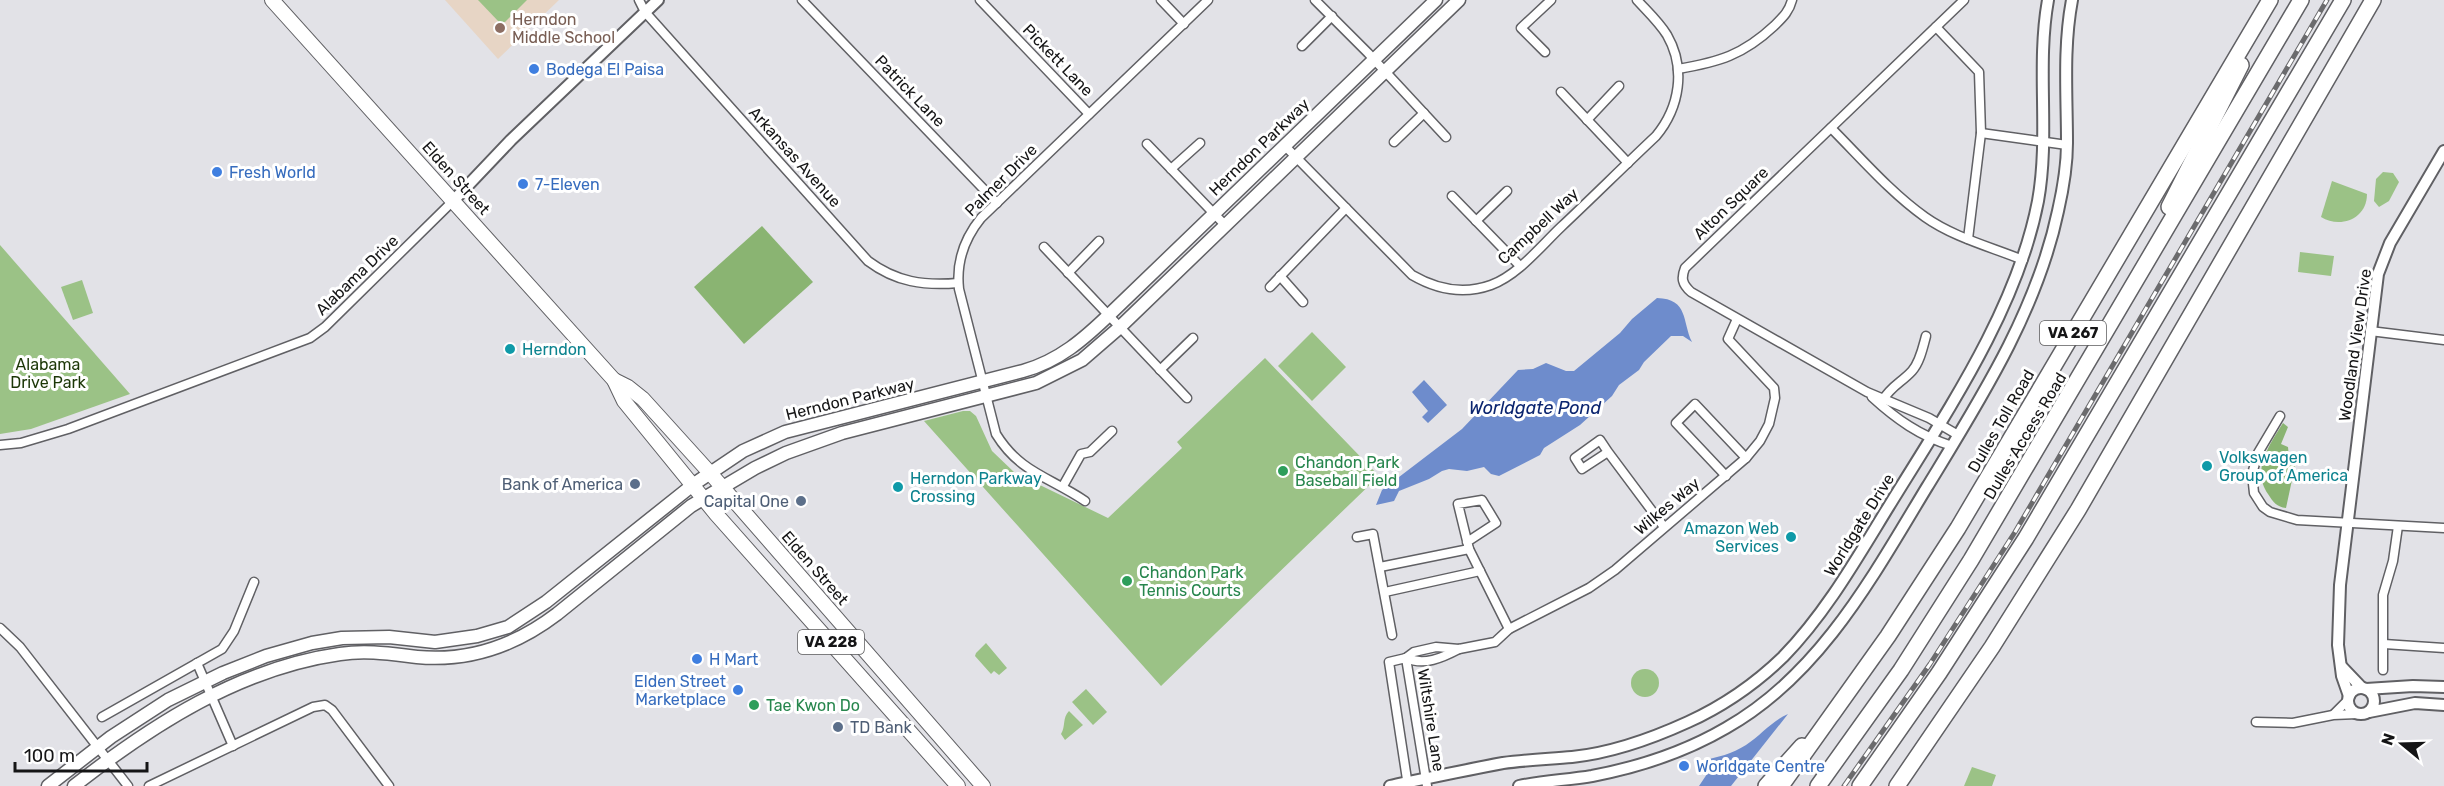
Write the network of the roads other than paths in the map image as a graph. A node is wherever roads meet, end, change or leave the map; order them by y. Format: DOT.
graph roads {
  1 [pos="272,0"];
  2 [pos="639,0"];
  3 [pos="658,0"];
  4 [pos="802,0"];
  5 [pos="980,0"];
  6 [pos="1161,0"];
  7 [pos="1208,0"];
  8 [pos="1316,0"];
  9 [pos="1436,0"];
  10 [pos="1459,0"];
  11 [pos="1551,0"];
  12 [pos="1637,0"];
  13 [pos="1792,0"];
  14 [pos="1964,0"];
  15 [pos="2048,0"];
  16 [pos="2072,0"];
  17 [pos="2271,0"];
  18 [pos="2301,0"];
  19 [pos="2343,0"];
  20 [pos="2373,0"];
  21 [pos="645,12"];
  22 [pos="1332,16"];
  23 [pos="1184,24"];
  24 [pos="1936,27"];
  25 [pos="1302,46"];
  26 [pos="1545,52"];
  27 [pos="1374,59"];
  28 [pos="1678,69"];
  29 [pos="1385,70"];
  30 [pos="1619,86"];
  31 [pos="1561,92"];
  32 [pos="1424,113"];
  33 [pos="1089,114"];
  34 [pos="1587,120"];
  35 [pos="1831,128"];
  36 [pos="1981,133"];
  37 [pos="1446,137"];
  38 [pos="1394,142"];
  39 [pos="1200,143"];
  40 [pos="2045,143"];
  41 [pos="1147,144"];
  42 [pos="2067,145"];
  43 [pos="1285,146"];
  44 [pos="2444,151"];
  45 [pos="1296,157"];
  46 [pos="1628,163"];
  47 [pos="1172,169"];
  48 [pos="1507,191"];
  49 [pos="1452,196"];
  50 [pos="454,200"];
  51 [pos="997,202"];
  52 [pos="1346,208"];
  53 [pos="1214,214"];
  54 [pos="1476,221"];
  55 [pos="1225,225"];
  56 [pos="1968,239"];
  57 [pos="1099,241"];
  58 [pos="1044,247"];
  59 [pos="2023,260"];
  60 [pos="1520,266"];
  61 [pos="1068,273"];
  62 [pos="1280,276"];
  63 [pos="958,283"];
  64 [pos="1270,286"];
  65 [pos="1304,302"];
  66 [pos="2117,314"];
  67 [pos="1108,316"];
  68 [pos="1737,319"];
  69 [pos="1119,328"];
  70 [pos="2370,331"];
  71 [pos="1926,336"];
  72 [pos="1193,338"];
  73 [pos="2444,340"];
  74 [pos="1160,370"];
  75 [pos="614,380"];
  76 [pos="982,382"];
  77 [pos="985,397"];
  78 [pos="1187,398"];
  79 [pos="1882,402"];
  80 [pos="2280,416"];
  81 [pos="1939,424"];
  82 [pos="1112,431"];
  83 [pos="1958,435"];
  84 [pos="1930,439"];
  85 [pos="0,445"];
  86 [pos="1952,446"];
  87 [pos="1608,452"];
  88 [pos="1746,458"];
  89 [pos="710,472"];
  90 [pos="1726,476"];
  91 [pos="694,483"];
  92 [pos="723,486"];
  93 [pos="1064,486"];
  94 [pos="705,498"];
  95 [pos="1085,501"];
  96 [pos="2346,523"];
  97 [pos="2398,526"];
  98 [pos="1664,527"];
  99 [pos="2444,528"];
  100 [pos="1357,537"];
  101 [pos="1468,546"];
  102 [pos="1380,567"];
  103 [pos="1480,571"];
  104 [pos="254,582"];
  105 [pos="1385,592"];
  106 [pos="0,628"];
  107 [pos="1509,628"];
  108 [pos="1392,635"];
  109 [pos="2384,644"];
  110 [pos="2444,648"];
  111 [pos="1406,658"];
  112 [pos="1389,662"];
  113 [pos="197,663"];
  114 [pos="2342,667"];
  115 [pos="2383,670"];
  116 [pos="204,681"];
  117 [pos="2444,687"];
  118 [pos="2364,689"];
  119 [pos="211,696"];
  120 [pos="2348,698"];
  121 [pos="2444,705"];
  122 [pos="2369,712"];
  123 [pos="2357,714"];
  124 [pos="1834,715"];
  125 [pos="2333,715"];
  126 [pos="102,717"];
  127 [pos="2256,722"];
  128 [pos="233,746"];
  129 [pos="97,748"];
  130 [pos="107,761"];
  131 [pos="1427,782"];
  132 [pos="1408,784"];
  133 [pos="48,786"];
  134 [pos="74,786"];
  135 [pos="128,786"];
  136 [pos="149,786"];
  137 [pos="389,786"];
  138 [pos="958,786"];
  139 [pos="983,786"];
  140 [pos="1390,786"];
  141 [pos="1519,786"];
  142 [pos="1766,786"];
  143 [pos="1781,786"];
  144 [pos="1818,786"];
  145 [pos="1860,786"];
  146 [pos="1897,786"];
  1 -- 50 [label="main road, Elden Street"];
  2 -- 21 [label="street, Arkansas Avenue"];
  3 -- 21 [label="street, Alabama Drive"];
  4 -- 51 [label="street, Patrick Lane"];
  5 -- 33 [label="street, Pickett Lane"];
  6 -- 23 [label="street"];
  7 -- 23 [label="street, Palmer Drive"];
  8 -- 22 [label="street"];
  9 -- 27 [label="main road, Herndon Parkway"];
  10 -- 29 [label="main road, Herndon Parkway"];
  11 -- 26 [label="street"];
  12 -- 28 [label="street, Campbell Way"];
  13 -- 28 [label="street"];
  14 -- 24 [label="street, Alton Square"];
  15 -- 40 [label="street, Worldgate Drive"];
  16 -- 42 [label="street"];
  17 -- 66 [label="highway"];
  17 -- 124 [label="highway, Dulles Toll Road / VA 267"];
  18 -- 66 [label="highway, Dulles Access Road"];
  19 -- 145 [label="highway"];
  20 -- 146 [label="highway"];
  21 -- 50 [label="street, Alabama Drive"];
  21 -- 63 [label="street, Arkansas Avenue"];
  22 -- 25 [label="street"];
  22 -- 27 [label="street"];
  23 -- 33 [label="street, Palmer Drive"];
  24 -- 35 [label="street, Alton Square"];
  24 -- 36 [label="street"];
  27 -- 29 [label="street"];
  27 -- 43 [label="main road, Herndon Parkway"];
  28 -- 46 [label="street, Campbell Way"];
  29 -- 32 [label="street"];
  29 -- 45 [label="main road, Herndon Parkway"];
  30 -- 34 [label="street"];
  31 -- 34 [label="street"];
  32 -- 37 [label="street"];
  32 -- 38 [label="street"];
  33 -- 51 [label="street, Palmer Drive"];
  34 -- 46 [label="street"];
  35 -- 56 [label="street"];
  35 -- 68 [label="street, Alton Square"];
  36 -- 40 [label="street"];
  36 -- 56 [label="street"];
  39 -- 47 [label="street"];
  40 -- 42 [label="street"];
  40 -- 59 [label="street, Worldgate Drive"];
  41 -- 47 [label="street"];
  42 -- 83 [label="street"];
  43 -- 45 [label="street, Campbell Way"];
  43 -- 53 [label="main road, Herndon Parkway"];
  44 -- 70 [label="street, Woodland View Drive"];
  45 -- 52 [label="street, Campbell Way"];
  45 -- 55 [label="main road, Herndon Parkway"];
  46 -- 60 [label="street, Campbell Way"];
  47 -- 53 [label="street"];
  48 -- 54 [label="street"];
  49 -- 54 [label="street"];
  50 -- 75 [label="main road, Elden Street"];
  50 -- 85 [label="street, Alabama Drive"];
  51 -- 63 [label="street, Palmer Drive"];
  52 -- 60 [label="street, Campbell Way"];
  52 -- 62 [label="street"];
  53 -- 55 [label="street"];
  53 -- 67 [label="main road, Herndon Parkway"];
  54 -- 60 [label="street"];
  55 -- 69 [label="main road, Herndon Parkway"];
  56 -- 59 [label="street"];
  57 -- 61 [label="street"];
  58 -- 61 [label="street"];
  59 -- 81 [label="street, Worldgate Drive"];
  61 -- 67 [label="street"];
  62 -- 64 [label="street"];
  62 -- 65 [label="street"];
  63 -- 76 [label="street, Palmer Drive"];
  66 -- 144 [label="highway, Dulles Access Road"];
  67 -- 69 [label="street"];
  67 -- 76 [label="main road, Herndon Parkway"];
  68 -- 79 [label="street, Alton Square"];
  68 -- 88 [label="street, Wilkes Way"];
  69 -- 74 [label="street"];
  69 -- 77 [label="main road, Herndon Parkway"];
  70 -- 73 [label="street"];
  70 -- 96 [label="street, Woodland View Drive"];
  71 -- 79 [label="street"];
  72 -- 74 [label="street"];
  74 -- 78 [label="street"];
  75 -- 89 [label="main road, Elden Street"];
  75 -- 91 [label="main road, Elden Street"];
  76 -- 77 [label="street, Palmer Drive"];
  76 -- 89 [label="main road, Herndon Parkway"];
  77 -- 92 [label="main road, Herndon Parkway"];
  77 -- 93 [label="street, Palmer Drive"];
  79 -- 81 [label="street, Alton Square"];
  79 -- 84 [label="street, Alton Square"];
  80 -- 96 [label="street"];
  81 -- 83 [label="street, Alton Square"];
  81 -- 84 [label="street, Worldgate Drive"];
  82 -- 93 [label="street"];
  83 -- 86 [label="street"];
  84 -- 86 [label="street, Alton Square"];
  84 -- 131 [label="street, Worldgate Drive"];
  86 -- 141 [label="street"];
  87 -- 98 [label="street"];
  88 -- 90 [label="street, Wilkes Way"];
  88 -- 90 [label="street"];
  89 -- 91 [label="main road, Herndon Parkway"];
  89 -- 92 [label="main road, Elden Street / VA 228"];
  90 -- 98 [label="street, Wilkes Way"];
  91 -- 94 [label="main road, Elden Street"];
  91 -- 116 [label="main road, Herndon Parkway"];
  92 -- 94 [label="main road, Herndon Parkway"];
  92 -- 139 [label="main road, Elden Street / VA 228"];
  93 -- 95 [label="street, Palmer Drive"];
  94 -- 119 [label="main road, Herndon Parkway"];
  94 -- 138 [label="main road, Elden Street / VA 228"];
  96 -- 97 [label="street"];
  96 -- 114 [label="street, Woodland View Drive"];
  97 -- 99 [label="street"];
  97 -- 109 [label="street"];
  98 -- 107 [label="street, Wilkes Way"];
  100 -- 102 [label="street"];
  101 -- 101 [label="street"];
  101 -- 102 [label="street"];
  101 -- 103 [label="street"];
  102 -- 105 [label="street"];
  103 -- 105 [label="street"];
  103 -- 107 [label="street"];
  104 -- 113 [label="street"];
  105 -- 108 [label="street"];
  106 -- 129 [label="street"];
  107 -- 111 [label="street, Wilkes Way"];
  109 -- 110 [label="street"];
  109 -- 115 [label="street"];
  111 -- 112 [label="street, Wilkes Way"];
  111 -- 131 [label="street, Wiltshire Lane"];
  112 -- 132 [label="street, Wiltshire Lane"];
  113 -- 116 [label="street"];
  113 -- 126 [label="street"];
  114 -- 118 [label="street"];
  114 -- 120 [label="street, Woodland View Drive"];
  116 -- 119 [label="street"];
  116 -- 129 [label="main road, Herndon Parkway"];
  117 -- 118 [label="street"];
  118 -- 120 [label="street"];
  118 -- 122 [label="street"];
  119 -- 128 [label="street"];
  119 -- 130 [label="main road, Herndon Parkway"];
  120 -- 123 [label="street"];
  120 -- 125 [label="street"];
  121 -- 122 [label="street"];
  122 -- 123 [label="street"];
  123 -- 125 [label="street"];
  124 -- 142 [label="highway"];
  124 -- 143 [label="highway, Dulles Toll Road / VA 267"];
  125 -- 127 [label="street"];
  128 -- 136 [label="street"];
  128 -- 137 [label="street"];
  129 -- 130 [label="street"];
  129 -- 133 [label="main road, Herndon Parkway"];
  130 -- 134 [label="main road, Herndon Parkway"];
  130 -- 135 [label="street"];
  131 -- 132 [label="street, Worldgate Drive"];
  132 -- 140 [label="street, Worldgate Drive"];
}
